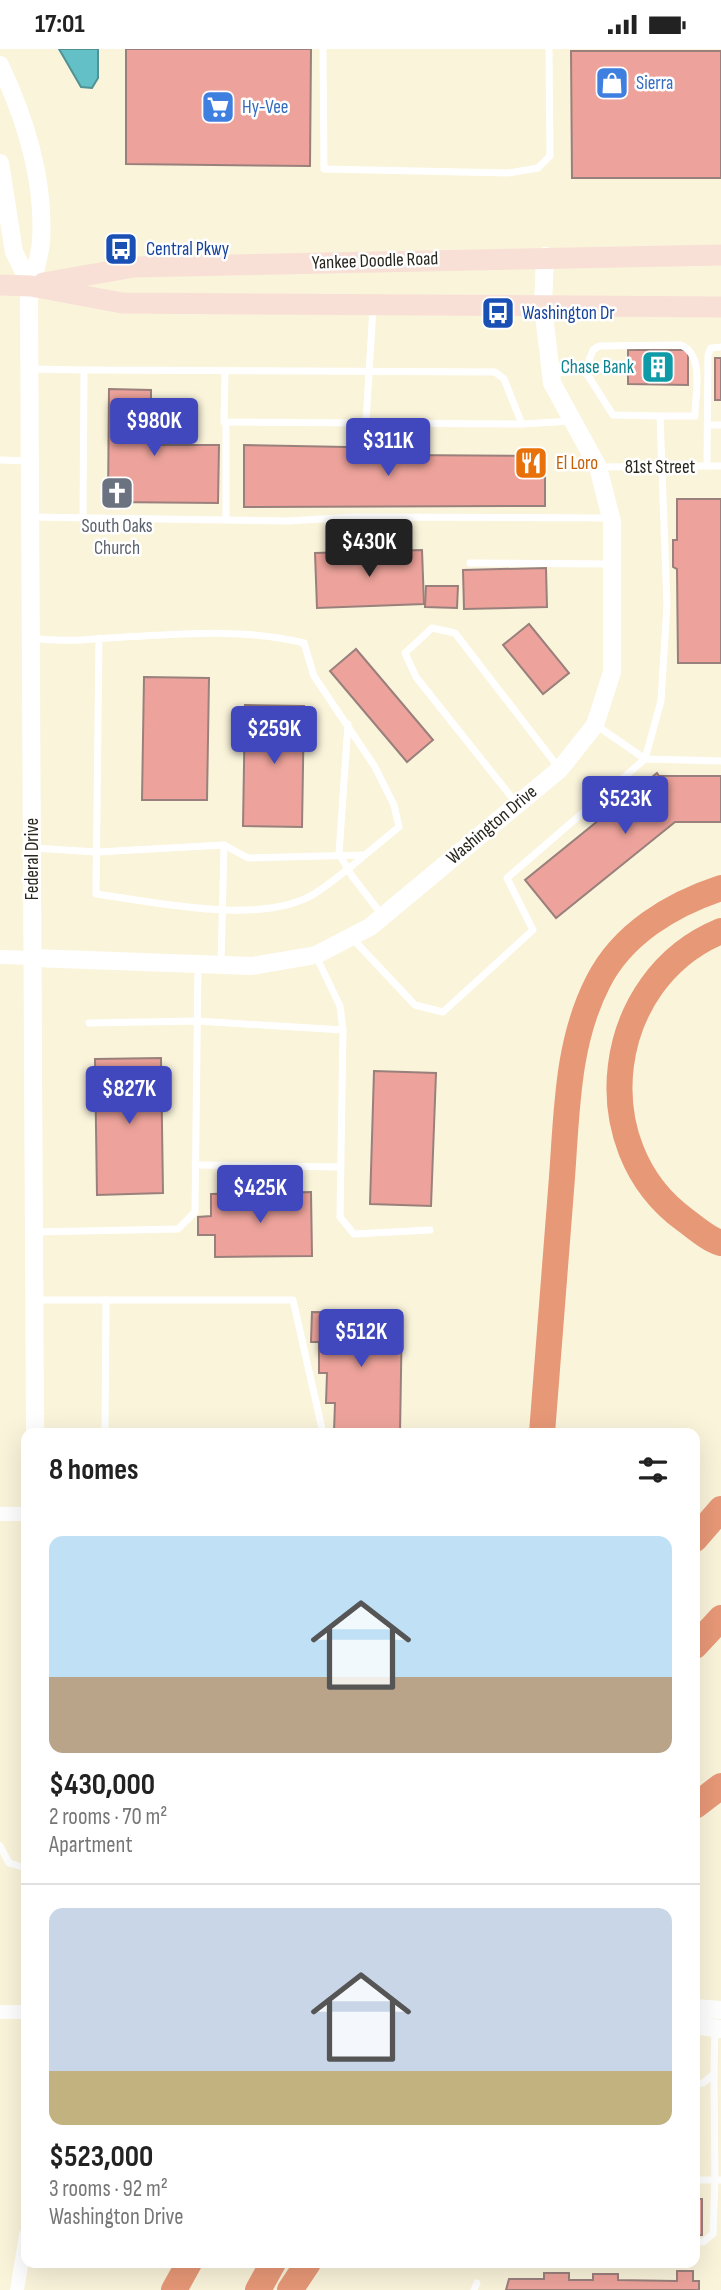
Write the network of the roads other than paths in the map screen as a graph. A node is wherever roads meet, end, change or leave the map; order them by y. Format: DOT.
graph roads {
  1 [pos="323,49"];
  2 [pos="549,49"];
  3 [pos="0,65"];
  4 [pos="0,163"];
  5 [pos="721,255"];
  6 [pos="545,257"];
  7 [pos="0,285"];
  8 [pos="31,286"];
  9 [pos="373,305"];
  10 [pos="543,306"];
  11 [pos="721,307"];
  12 [pos="721,347"];
  13 [pos="29,369"];
  14 [pos="84,370"];
  15 [pos="225,371"];
  16 [pos="585,371"];
  17 [pos="370,372"];
  18 [pos="551,373"];
  19 [pos="660,416"];
  20 [pos="573,421"];
  21 [pos="226,422"];
  22 [pos="366,423"];
  23 [pos="522,424"];
  24 [pos="708,425"];
  25 [pos="721,425"];
  26 [pos="0,460"];
  27 [pos="30,461"];
  28 [pos="707,466"];
  29 [pos="721,466"];
  30 [pos="598,467"];
  31 [pos="663,467"];
  32 [pos="30,517"];
  33 [pos="83,517"];
  34 [pos="226,519"];
  35 [pos="611,519"];
  36 [pos="470,563"];
  37 [pos="612,564"];
  38 [pos="31,638"];
  39 [pos="99,638"];
  40 [pos="348,724"];
  41 [pos="595,725"];
  42 [pos="645,759"];
  43 [pos="721,761"];
  44 [pos="560,769"];
  45 [pos="517,804"];
  46 [pos="223,845"];
  47 [pos="32,848"];
  48 [pos="97,852"];
  49 [pos="339,854"];
  50 [pos="364,855"];
  51 [pos="347,869"];
  52 [pos="721,888"];
  53 [pos="222,911"];
  54 [pos="383,916"];
  55 [pos="721,931"];
  56 [pos="351,936"];
  57 [pos="316,955"];
  58 [pos="0,957"];
  59 [pos="33,958"];
  60 [pos="198,964"];
  61 [pos="221,965"];
  62 [pos="197,1021"];
  63 [pos="89,1023"];
  64 [pos="343,1030"];
  65 [pos="195,1165"];
  66 [pos="341,1167"];
  67 [pos="430,1230"];
  68 [pos="34,1232"];
  69 [pos="721,1243"];
  70 [pos="35,1300"];
  71 [pos="106,1300"];
  72 [pos="36,1428"];
  73 [pos="106,1428"];
  74 [pos="322,1428"];
  75 [pos="542,1428"];
  76 [pos="721,1510"];
  77 [pos="0,1514"];
  78 [pos="21,1514"];
  79 [pos="700,1533"];
  80 [pos="721,1618"];
  81 [pos="700,1641"];
  82 [pos="721,1786"];
  83 [pos="700,1802"];
  84 [pos="0,1846"];
  85 [pos="21,1867"];
  86 [pos="700,2008"];
  87 [pos="721,2010"];
  88 [pos="0,2012"];
  89 [pos="21,2012"];
  90 [pos="700,2026"];
  91 [pos="718,2029"];
  92 [pos="714,2074"];
  93 [pos="700,2083"];
  94 [pos="700,2180"];
  95 [pos="718,2180"];
  96 [pos="700,2242"];
  97 [pos="21,2266"];
  98 [pos="186,2268"];
  99 [pos="269,2268"];
  100 [pos="305,2268"];
  101 [pos="17,2290"];
  102 [pos="174,2290"];
  103 [pos="258,2290"];
  104 [pos="290,2290"];
  1 -- 2 [label="lane"];
  3 -- 8 [label="street, Federal Drive"];
  4 -- 8 [label="street"];
  5 -- 6 [label="main road, Yankee Doodle Road"];
  6 -- 8 [label="main road, Yankee Doodle Road"];
  6 -- 10 [label="street, Washington Drive"];
  7 -- 8 [label="main road, Yankee Doodle Road"];
  8 -- 9 [label="main road, Yankee Doodle Road"];
  8 -- 13 [label="street, Federal Drive"];
  9 -- 10 [label="main road, Yankee Doodle Road"];
  9 -- 17 [label="lane"];
  10 -- 11 [label="main road, Yankee Doodle Road"];
  10 -- 18 [label="street, Washington Drive"];
  12 -- 24 [label="lane"];
  13 -- 14 [label="lane"];
  13 -- 27 [label="street, Federal Drive"];
  14 -- 15 [label="lane"];
  14 -- 33 [label="lane"];
  15 -- 17 [label="lane"];
  15 -- 21 [label="lane"];
  16 -- 18 [label="lane"];
  16 -- 19 [label="lane"];
  16 -- 19 [label="lane"];
  17 -- 22 [label="lane"];
  17 -- 23 [label="lane"];
  18 -- 20 [label="street, Washington Drive"];
  19 -- 31 [label="lane"];
  20 -- 23 [label="lane"];
  20 -- 30 [label="street, Washington Drive"];
  21 -- 22 [label="lane"];
  21 -- 34 [label="lane"];
  22 -- 23 [label="lane"];
  24 -- 25 [label="lane"];
  24 -- 28 [label="lane"];
  26 -- 27 [label="lane"];
  27 -- 32 [label="street, Federal Drive"];
  28 -- 29 [label="lane, 81st Street"];
  28 -- 31 [label="lane, 81st Street"];
  30 -- 31 [label="lane, 81st Street"];
  30 -- 35 [label="street, Washington Drive"];
  31 -- 42 [label="lane"];
  32 -- 33 [label="lane"];
  32 -- 38 [label="street, Federal Drive"];
  33 -- 34 [label="lane"];
  34 -- 35 [label="lane"];
  35 -- 37 [label="street, Washington Drive"];
  36 -- 37 [label="lane"];
  37 -- 41 [label="street, Washington Drive"];
  38 -- 39 [label="lane"];
  38 -- 47 [label="street, Federal Drive"];
  39 -- 40 [label="lane"];
  39 -- 48 [label="lane"];
  40 -- 49 [label="lane"];
  40 -- 50 [label="lane"];
  41 -- 42 [label="lane"];
  41 -- 44 [label="street, Washington Drive"];
  42 -- 43 [label="lane"];
  42 -- 56 [label="lane"];
  44 -- 45 [label="street, Washington Drive"];
  44 -- 45 [label="lane"];
  45 -- 54 [label="street, Washington Drive"];
  46 -- 48 [label="lane"];
  46 -- 49 [label="lane"];
  46 -- 53 [label="lane"];
  47 -- 48 [label="lane"];
  47 -- 59 [label="street, Federal Drive"];
  48 -- 53 [label="lane"];
  49 -- 50 [label="lane"];
  49 -- 51 [label="lane"];
  50 -- 51 [label="lane"];
  51 -- 53 [label="lane"];
  51 -- 54 [label="lane"];
  52 -- 75 [label="highway"];
  53 -- 61 [label="lane"];
  54 -- 56 [label="street, Washington Drive"];
  55 -- 69 [label="highway"];
  56 -- 57 [label="street, Washington Drive"];
  57 -- 61 [label="street, Washington Drive"];
  57 -- 64 [label="lane"];
  58 -- 59 [label="street"];
  59 -- 60 [label="street, Washington Drive"];
  59 -- 68 [label="street, Federal Drive"];
  60 -- 61 [label="street, Washington Drive"];
  60 -- 62 [label="lane"];
  62 -- 63 [label="lane"];
  62 -- 64 [label="lane"];
  62 -- 65 [label="lane"];
  64 -- 66 [label="lane"];
  65 -- 66 [label="lane"];
  65 -- 68 [label="lane"];
  66 -- 67 [label="lane"];
  68 -- 70 [label="street, Federal Drive"];
  70 -- 71 [label="lane"];
  70 -- 72 [label="street, Federal Drive"];
  71 -- 73 [label="lane"];
  71 -- 74 [label="lane"];
  76 -- 79 [label="highway"];
  77 -- 78 [label="street"];
  80 -- 81 [label="highway"];
  82 -- 83 [label="highway"];
  84 -- 85 [label="lane"];
  86 -- 87 [label="street"];
  88 -- 89 [label="street"];
  90 -- 91 [label="street"];
  91 -- 92 [label="lane"];
  92 -- 93 [label="lane"];
  92 -- 95 [label="lane"];
  94 -- 95 [label="lane"];
  95 -- 96 [label="lane"];
  97 -- 101 [label="street"];
  98 -- 102 [label="highway"];
  99 -- 103 [label="highway"];
  100 -- 104 [label="highway"];
}
